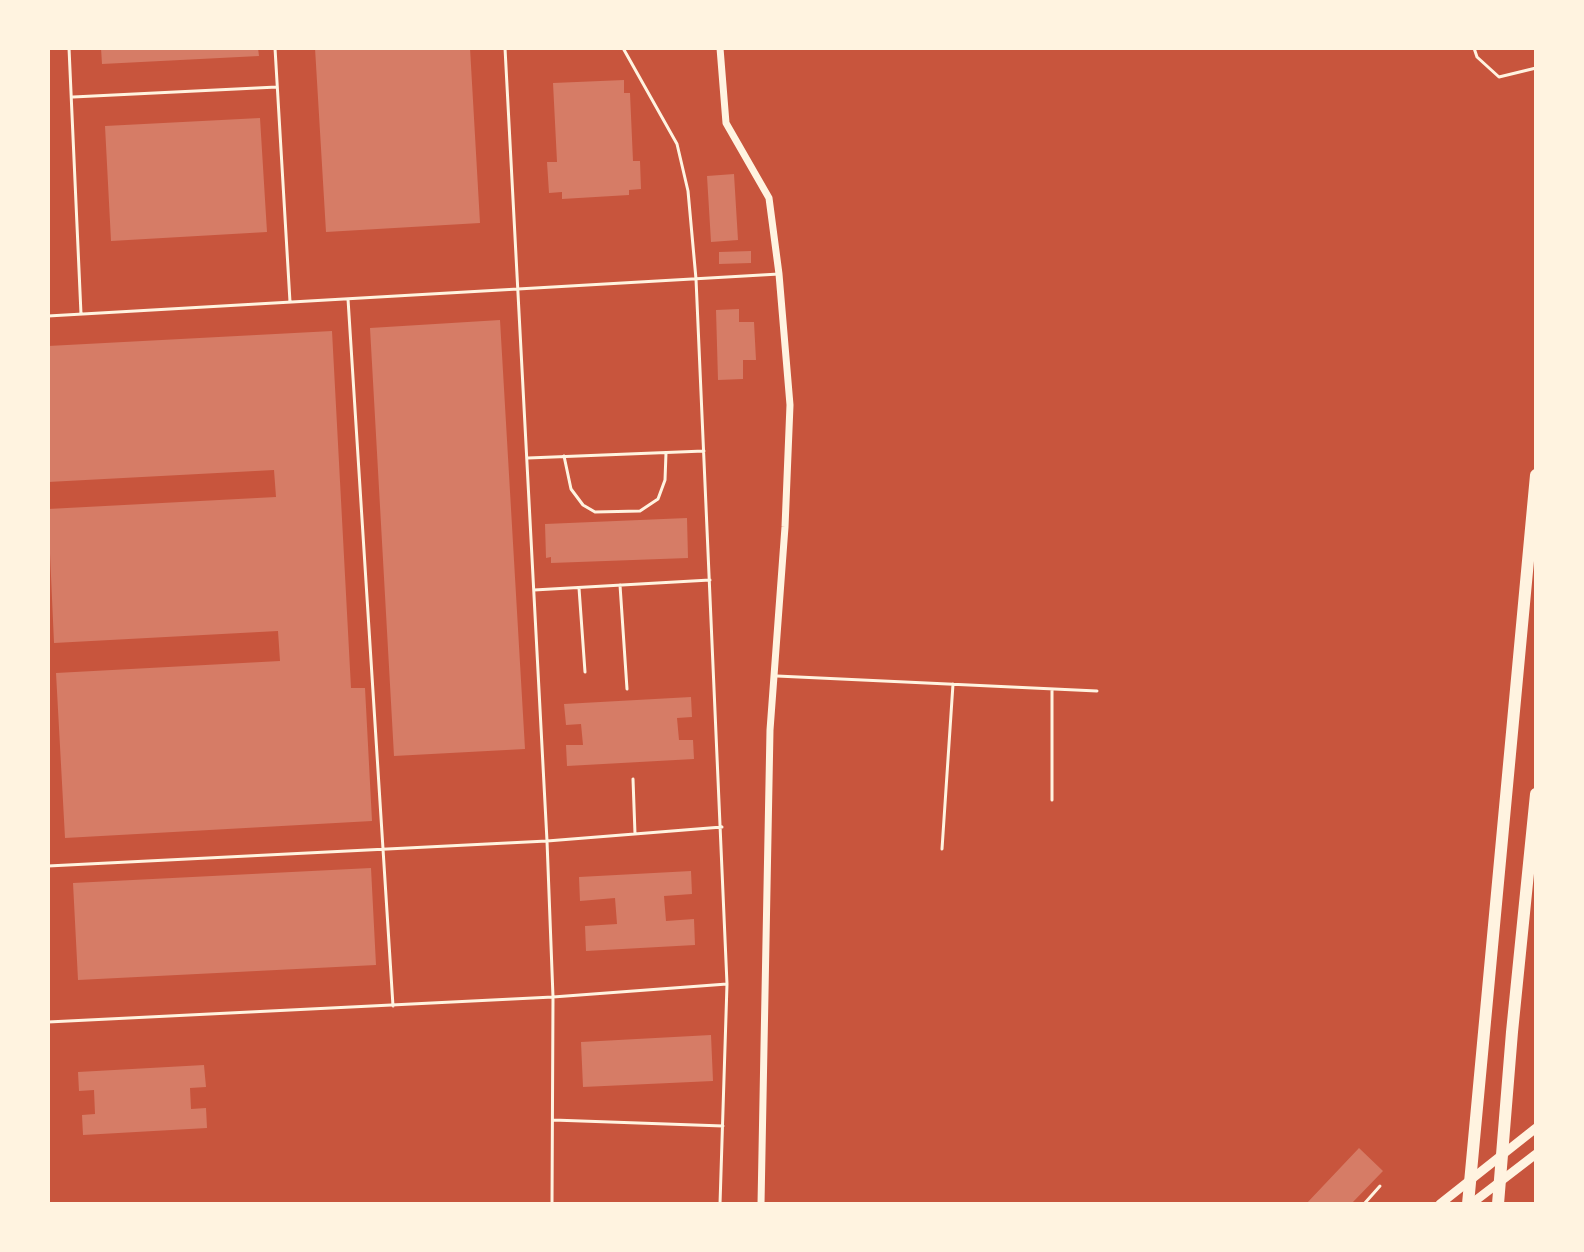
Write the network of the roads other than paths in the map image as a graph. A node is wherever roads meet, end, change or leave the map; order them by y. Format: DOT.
graph roads {
  1 [pos="69,48"];
  2 [pos="275,48"];
  3 [pos="505,48"];
  4 [pos="623,48"];
  5 [pos="720,48"];
  6 [pos="1474,48"];
  7 [pos="1536,68"];
  8 [pos="277,87"];
  9 [pos="71,97"];
  10 [pos="779,274"];
  11 [pos="696,279"];
  12 [pos="518,289"];
  13 [pos="348,299"];
  14 [pos="290,302"];
  15 [pos="81,314"];
  16 [pos="48,316"];
  17 [pos="704,451"];
  18 [pos="666,453"];
  19 [pos="564,456"];
  20 [pos="527,458"];
  21 [pos="1536,475"];
  22 [pos="710,580"];
  23 [pos="620,585"];
  24 [pos="579,588"];
  25 [pos="534,590"];
  26 [pos="585,672"];
  27 [pos="773,676"];
  28 [pos="953,684"];
  29 [pos="627,689"];
  30 [pos="1052,689"];
  31 [pos="1097,691"];
  32 [pos="633,779"];
  33 [pos="1536,794"];
  34 [pos="1052,800"];
  35 [pos="722,827"];
  36 [pos="635,834"];
  37 [pos="547,841"];
  38 [pos="383,849"];
  39 [pos="942,849"];
  40 [pos="48,866"];
  41 [pos="727,984"];
  42 [pos="553,997"];
  43 [pos="393,1006"];
  44 [pos="48,1022"];
  45 [pos="553,1120"];
  46 [pos="723,1126"];
  47 [pos="1535,1128"];
  48 [pos="1536,1154"];
  49 [pos="1380,1186"];
  50 [pos="552,1204"];
  51 [pos="720,1204"];
  52 [pos="761,1204"];
  53 [pos="1364,1204"];
  54 [pos="1440,1204"];
  55 [pos="1470,1204"];
  56 [pos="1498,1204"];
  1 -- 9 [label="lane"];
  2 -- 8 [label="lane"];
  3 -- 12 [label="lane"];
  4 -- 11 [label="lane"];
  5 -- 10 [label="street"];
  6 -- 7 [label="lane"];
  8 -- 9 [label="lane"];
  8 -- 14 [label="lane"];
  9 -- 15 [label="lane"];
  10 -- 11 [label="lane"];
  10 -- 27 [label="street"];
  11 -- 12 [label="lane"];
  11 -- 17 [label="lane"];
  12 -- 13 [label="lane"];
  12 -- 20 [label="lane"];
  13 -- 14 [label="lane"];
  13 -- 38 [label="lane"];
  14 -- 15 [label="lane"];
  15 -- 16 [label="lane"];
  17 -- 18 [label="lane"];
  17 -- 22 [label="lane"];
  18 -- 19 [label="lane"];
  18 -- 19 [label="lane"];
  19 -- 20 [label="lane"];
  20 -- 25 [label="lane"];
  21 -- 55 [label="highway"];
  22 -- 23 [label="lane"];
  22 -- 35 [label="lane"];
  23 -- 24 [label="lane"];
  23 -- 29 [label="lane"];
  24 -- 25 [label="lane"];
  24 -- 26 [label="lane"];
  25 -- 37 [label="lane"];
  27 -- 28 [label="lane"];
  27 -- 52 [label="street"];
  28 -- 30 [label="lane"];
  28 -- 39 [label="lane"];
  30 -- 31 [label="lane"];
  30 -- 34 [label="lane"];
  32 -- 36 [label="lane"];
  33 -- 56 [label="highway"];
  35 -- 36 [label="lane"];
  35 -- 41 [label="lane"];
  36 -- 37 [label="lane"];
  37 -- 38 [label="lane"];
  37 -- 42 [label="lane"];
  38 -- 40 [label="lane"];
  38 -- 43 [label="lane"];
  41 -- 42 [label="lane"];
  41 -- 46 [label="lane"];
  42 -- 43 [label="lane"];
  42 -- 45 [label="lane"];
  43 -- 44 [label="lane"];
  45 -- 46 [label="lane"];
  45 -- 50 [label="lane"];
  46 -- 51 [label="lane"];
  47 -- 54 [label="main road"];
  48 -- 55 [label="main road"];
  49 -- 53 [label="lane"];
}
